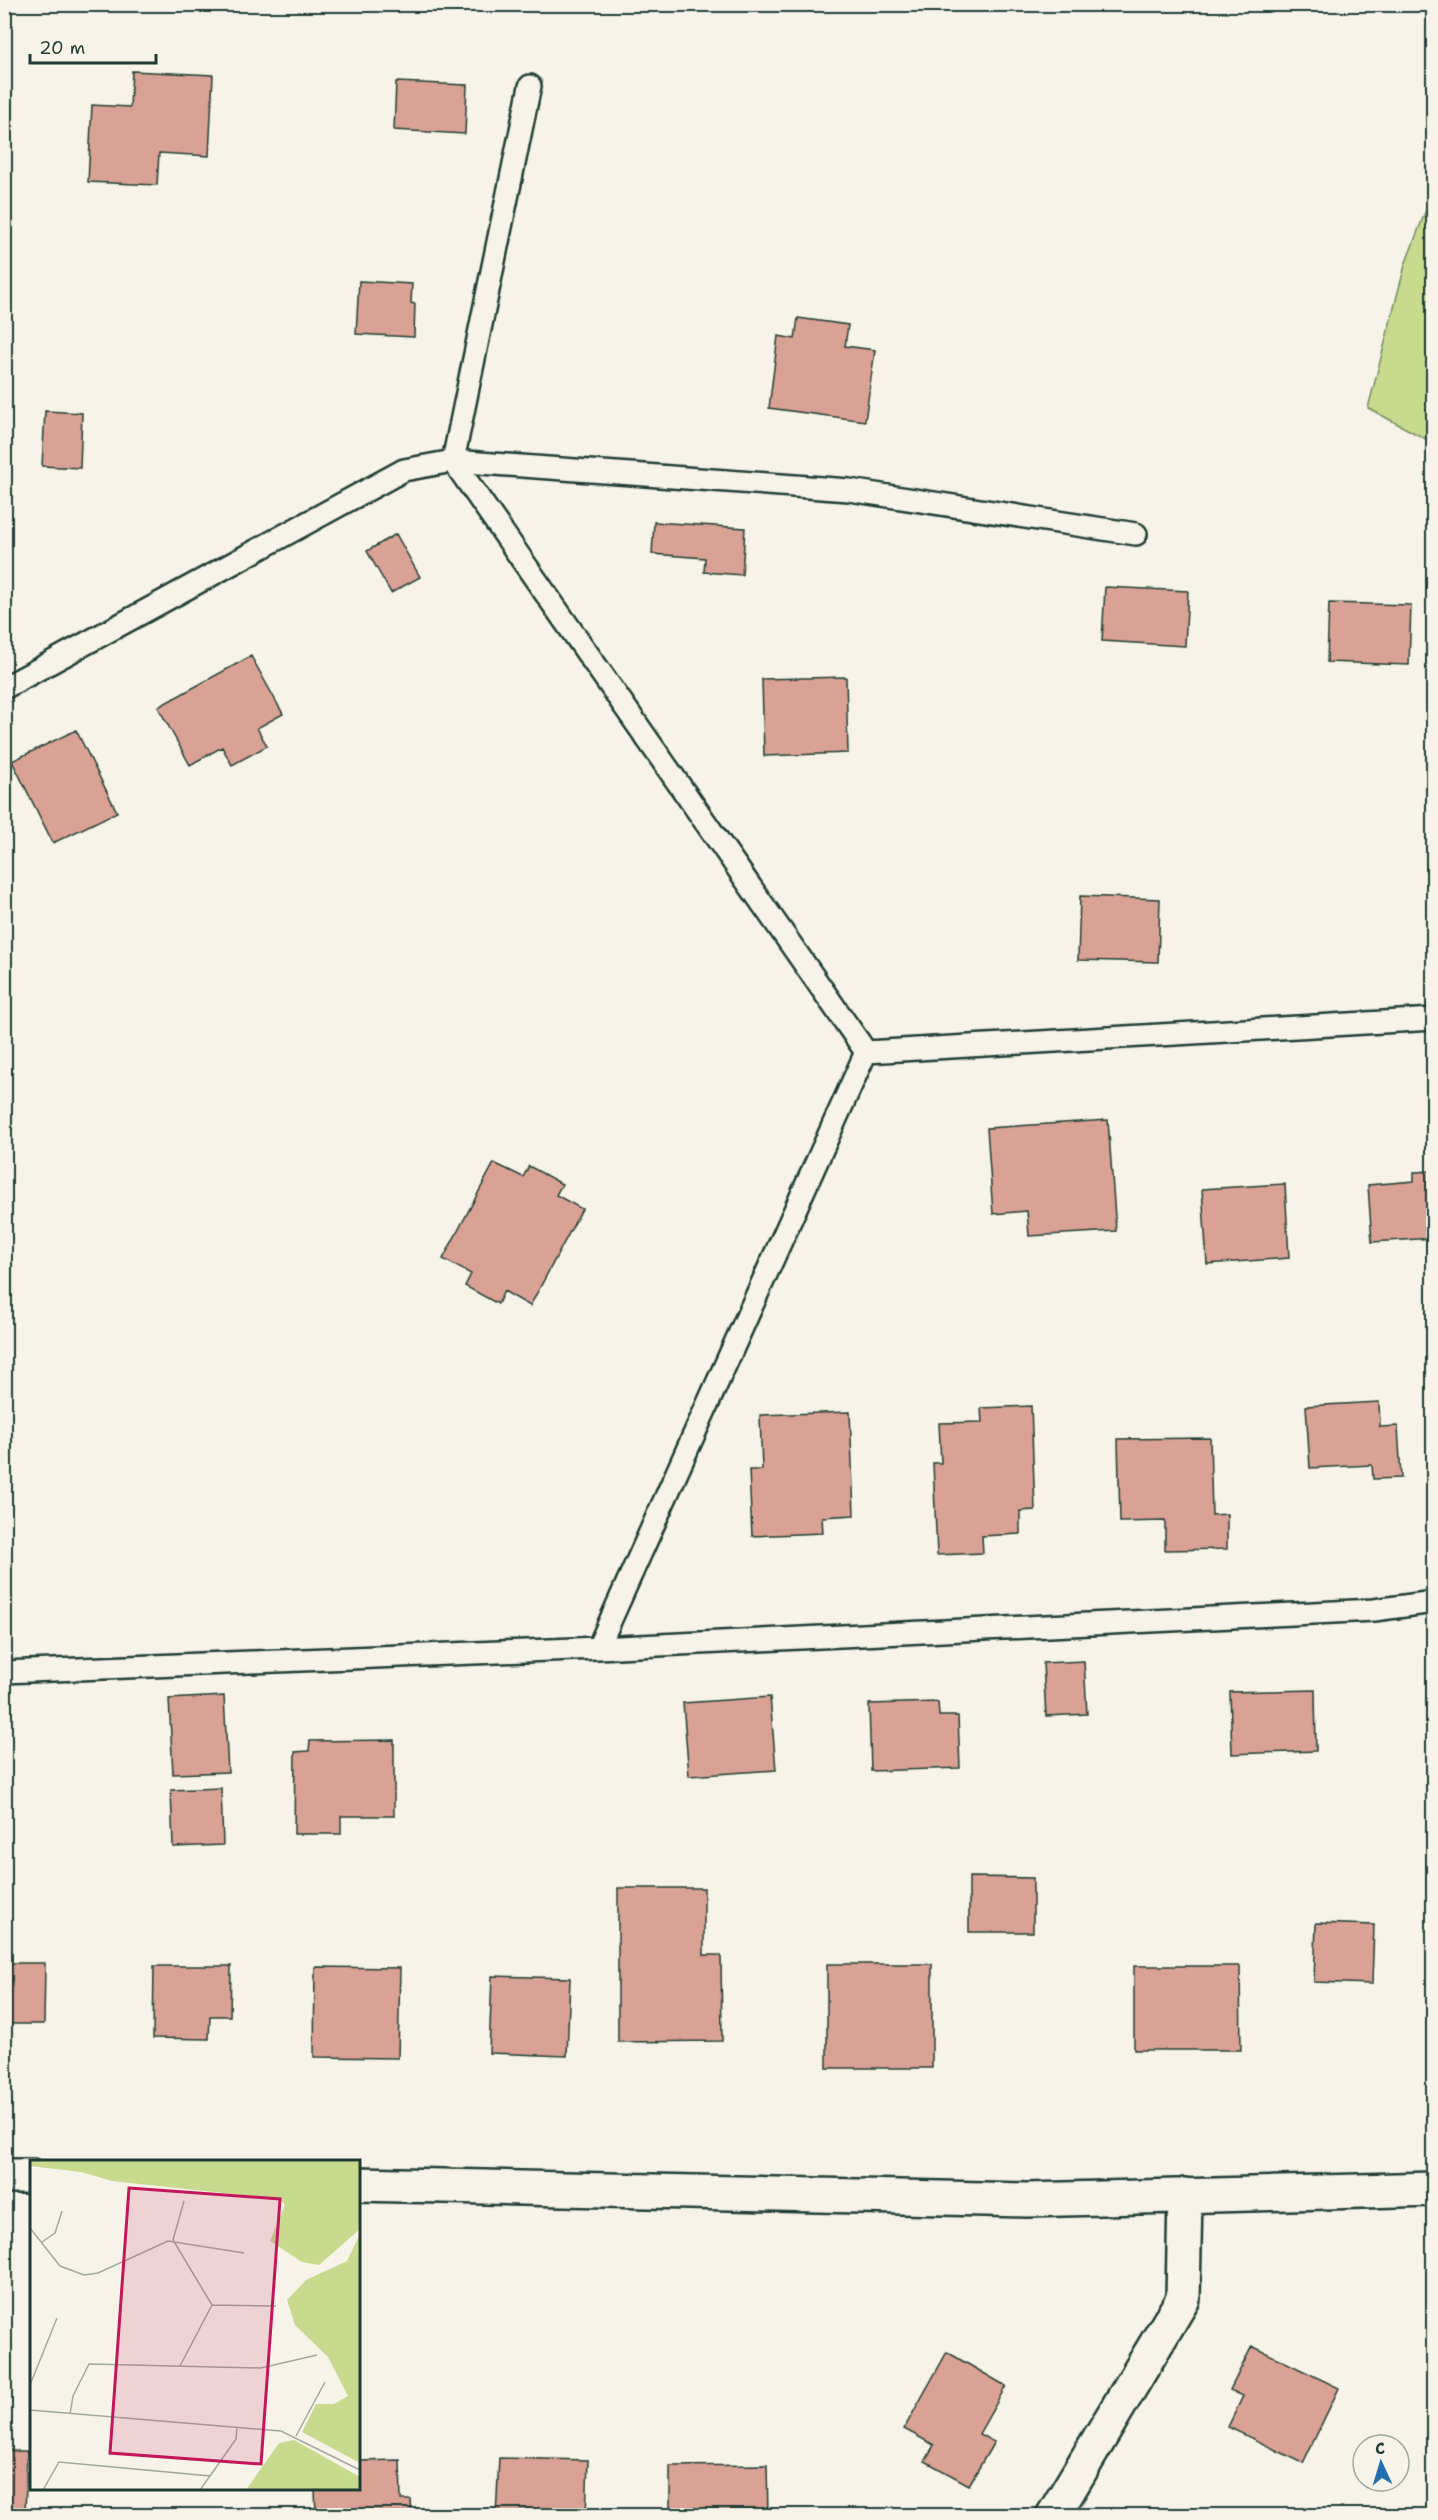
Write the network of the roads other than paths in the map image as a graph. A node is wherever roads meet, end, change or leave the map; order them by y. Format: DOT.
graph roads {
  1 [pos="530,86"];
  2 [pos="453,461"];
  3 [pos="1136,534"];
  4 [pos="4,688"];
  5 [pos="1434,1019"];
  6 [pos="866,1052"];
  7 [pos="1434,1602"];
  8 [pos="598,1648"];
  9 [pos="4,1672"];
  10 [pos="4,2176"];
  11 [pos="30,2176"];
  12 [pos="360,2184"];
  13 [pos="1434,2189"];
  14 [pos="1185,2195"];
  15 [pos="1053,2516"];
  1 -- 2 [label="lane"];
  2 -- 3 [label="lane"];
  2 -- 4 [label="lane"];
  2 -- 6 [label="lane"];
  5 -- 6 [label="lane"];
  6 -- 8 [label="lane"];
  7 -- 8 [label="lane"];
  8 -- 9 [label="lane"];
  10 -- 11 [label="street"];
  12 -- 14 [label="street"];
  13 -- 14 [label="street"];
  14 -- 15 [label="street"];
}
